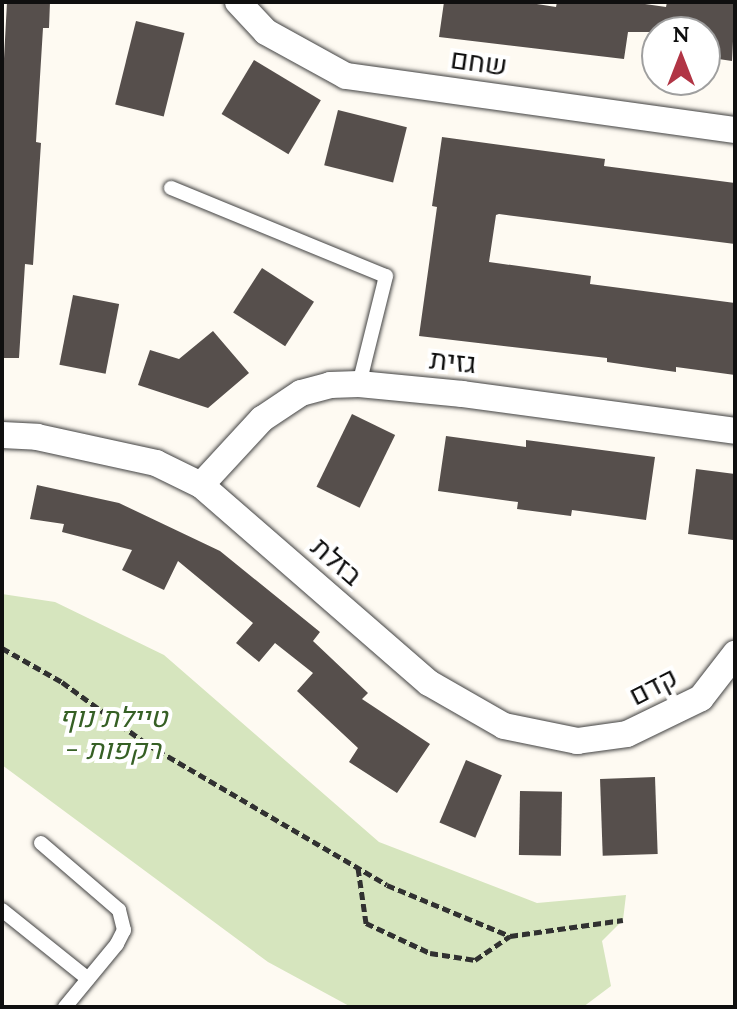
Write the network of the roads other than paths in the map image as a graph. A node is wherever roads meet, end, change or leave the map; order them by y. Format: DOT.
graph roads {
  1 [pos="238,2"];
  2 [pos="735,130"];
  3 [pos="171,188"];
  4 [pos="359,384"];
  5 [pos="735,431"];
  6 [pos="2,435"];
  7 [pos="201,485"];
  8 [pos="735,654"];
  9 [pos="627,734"];
  10 [pos="41,843"];
  11 [pos="2,910"];
  12 [pos="88,979"];
  13 [pos="65,1007"];
  1 -- 2 [label="street, שחם"];
  3 -- 4 [label="lane"];
  4 -- 5 [label="street, גזית"];
  4 -- 7 [label="street, גזית"];
  6 -- 7 [label="street, בזלת"];
  7 -- 9 [label="street, בזלת"];
  8 -- 9 [label="street, קדם"];
  10 -- 12 [label="lane"];
  11 -- 12 [label="lane"];
  12 -- 13 [label="lane"];
}
